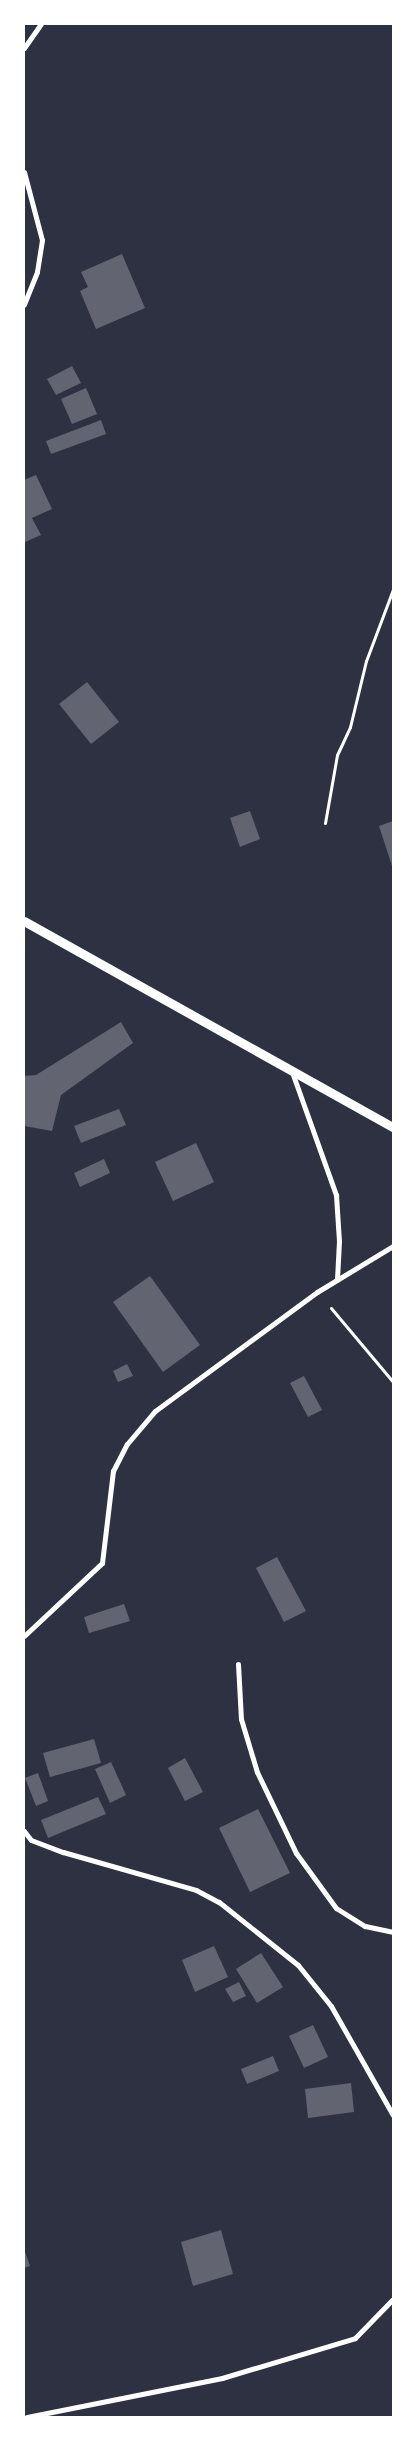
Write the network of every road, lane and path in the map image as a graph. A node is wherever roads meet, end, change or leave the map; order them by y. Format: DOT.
graph roads {
  1 [pos="42,24"];
  2 [pos="24,48"];
  3 [pos="24,172"];
  4 [pos="24,305"];
  5 [pos="393,589"];
  6 [pos="325,823"];
  7 [pos="24,921"];
  8 [pos="292,1072"];
  9 [pos="393,1127"];
  10 [pos="393,1246"];
  11 [pos="337,1280"];
  12 [pos="317,1292"];
  13 [pos="393,1382"];
  14 [pos="24,1636"];
  15 [pos="238,1664"];
  16 [pos="24,1831"];
  17 [pos="393,1932"];
  18 [pos="393,2115"];
  19 [pos="393,2299"];
  20 [pos="27,2417"];
  1 -- 2 [label="street"];
  3 -- 4 [label="street"];
  5 -- 6 [label="path"];
  7 -- 8 [label="street"];
  8 -- 9 [label="street"];
  8 -- 11 [label="street"];
  10 -- 11 [label="street"];
  11 -- 12 [label="street"];
  12 -- 13 [label="path"];
  12 -- 14 [label="street"];
  15 -- 17 [label="street"];
  16 -- 18 [label="street"];
  19 -- 20 [label="street"];
}
